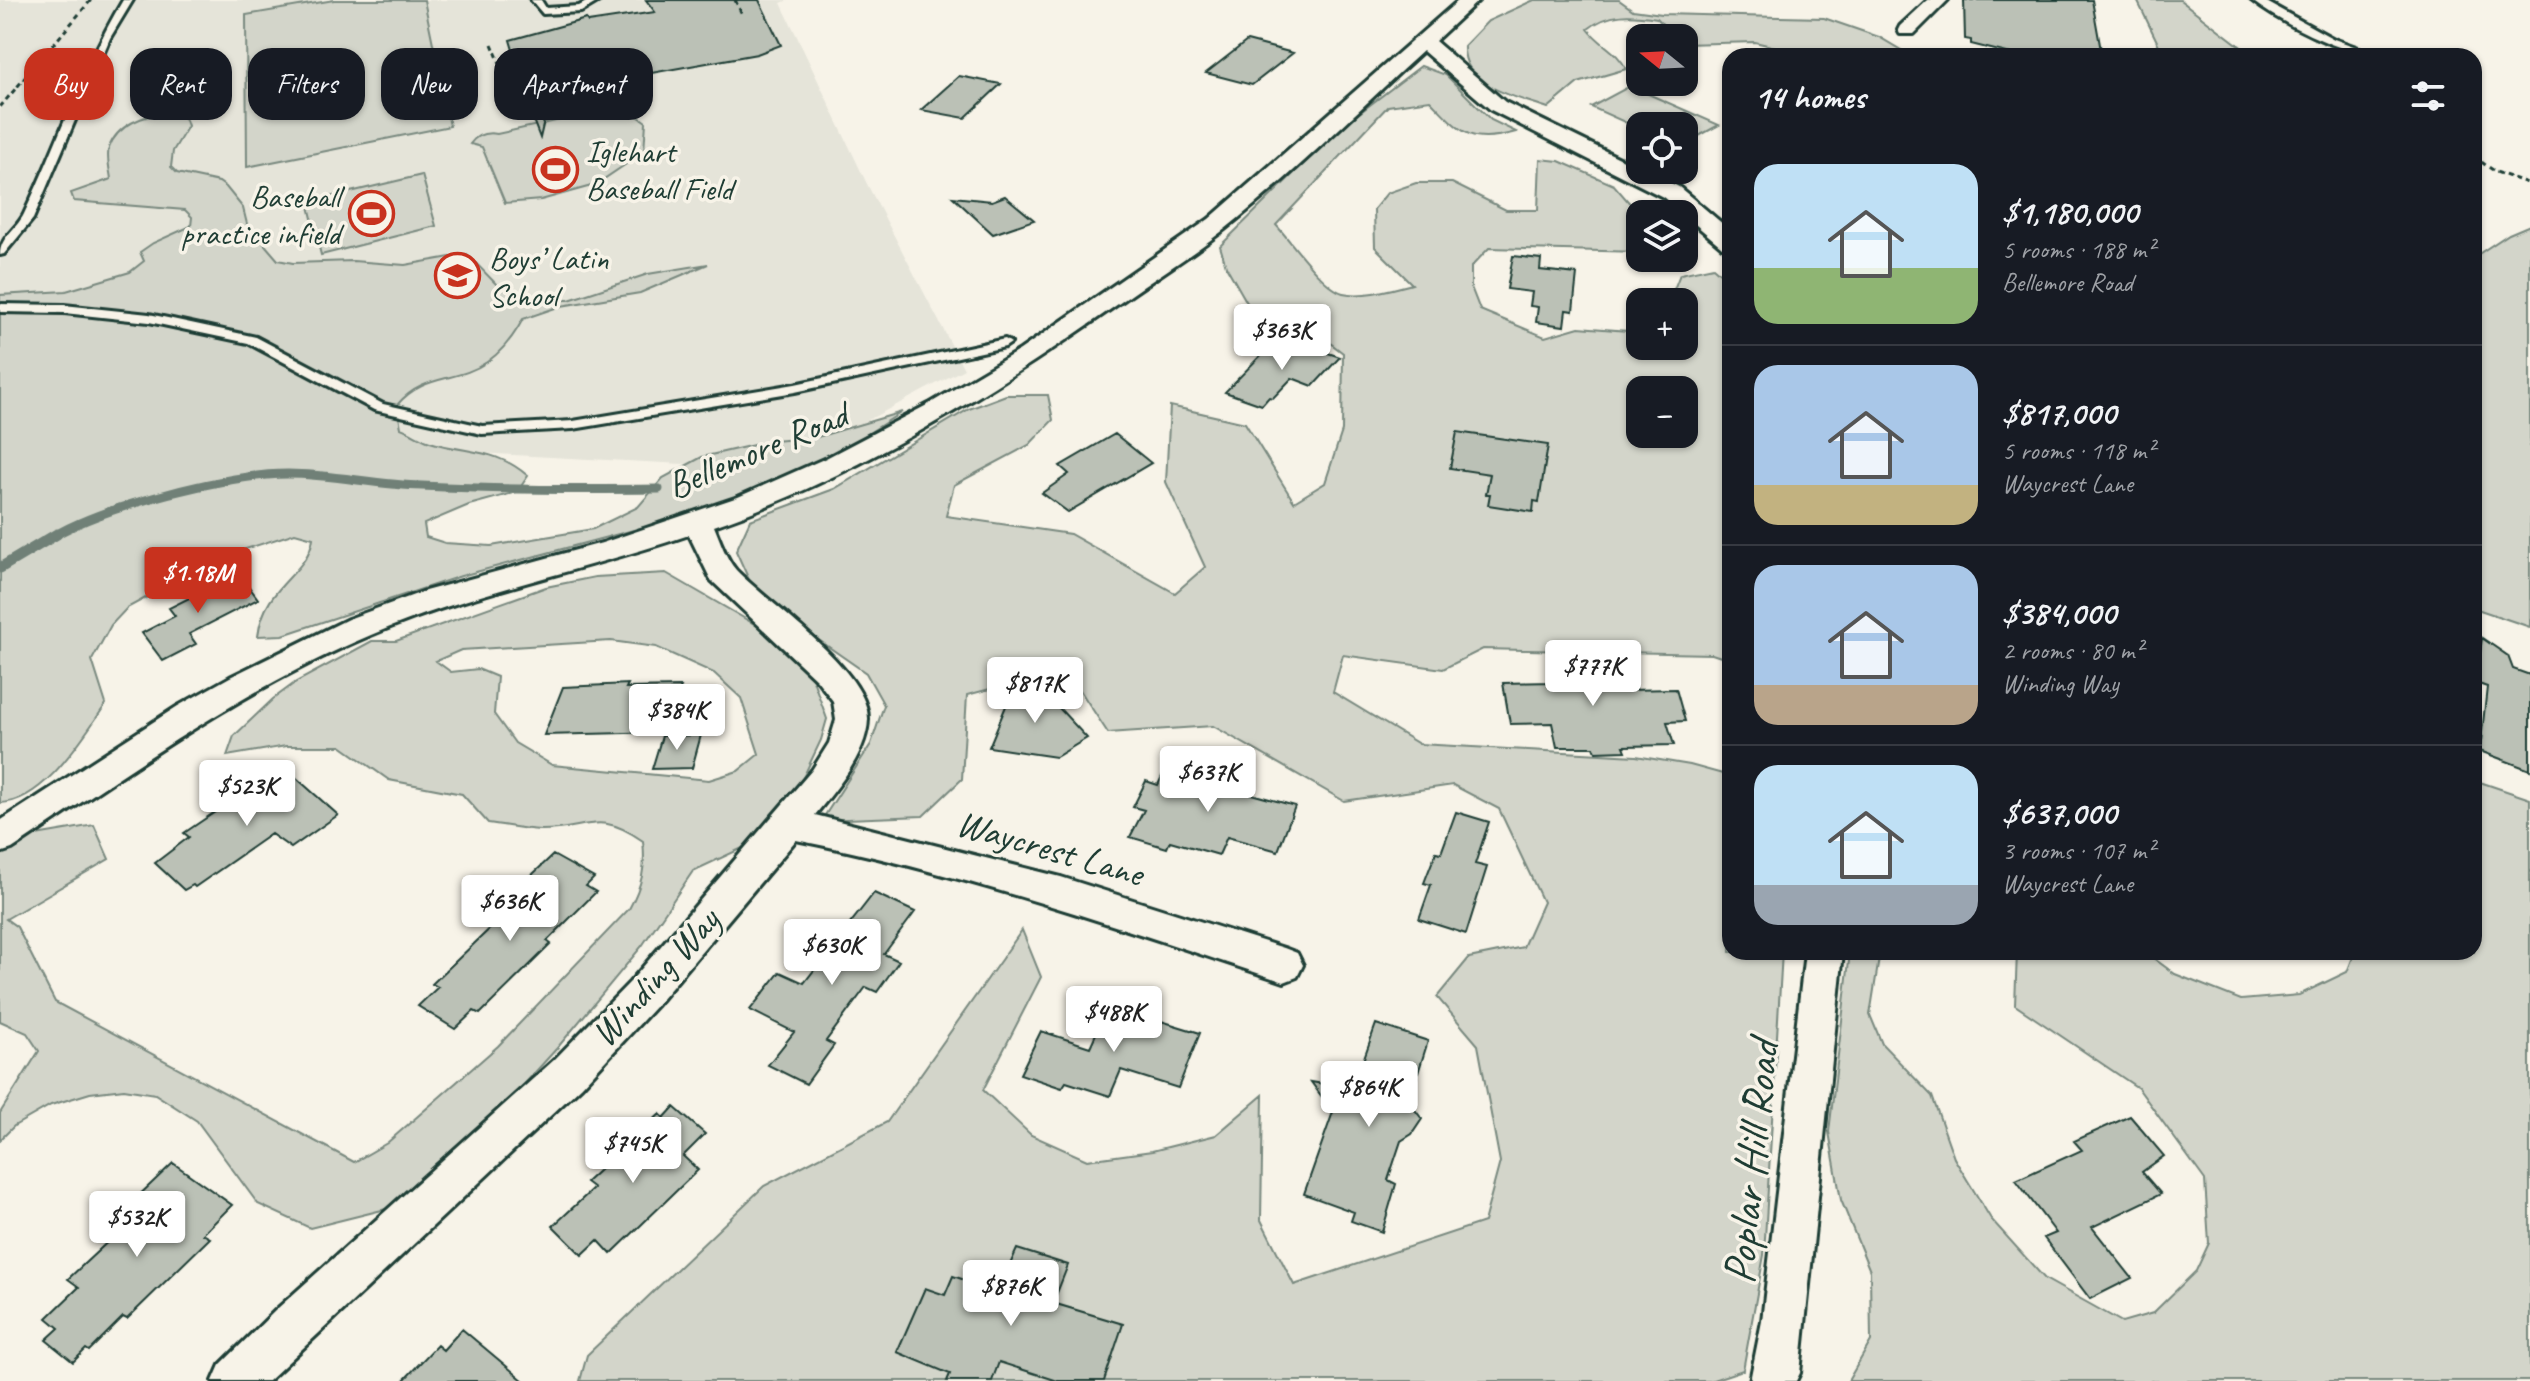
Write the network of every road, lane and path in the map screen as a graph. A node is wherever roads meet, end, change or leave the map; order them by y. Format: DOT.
graph roads {
  1 [pos="91,0"];
  2 [pos="128,0"];
  3 [pos="536,0"];
  4 [pos="596,0"];
  5 [pos="735,0"];
  6 [pos="1470,0"];
  7 [pos="1939,0"];
  8 [pos="2256,0"];
  9 [pos="742,14"];
  10 [pos="1907,30"];
  11 [pos="1423,41"];
  12 [pos="492,44"];
  13 [pos="2352,48"];
  14 [pos="494,49"];
  15 [pos="0,107"];
  16 [pos="2482,162"];
  17 [pos="2530,184"];
  18 [pos="1722,235"];
  19 [pos="0,252"];
  20 [pos="0,308"];
  21 [pos="1005,343"];
  22 [pos="698,523"];
  23 [pos="788,824"];
  24 [pos="0,839"];
  25 [pos="1823,960"];
  26 [pos="1284,965"];
  27 [pos="236,1381"];
  28 [pos="1773,1381"];
  1 -- 15 [label="path"];
  2 -- 19 [label="lane"];
  3 -- 4 [label="lane"];
  5 -- 9 [label="path"];
  6 -- 11 [label="street, Bellemore Road"];
  7 -- 10 [label="street"];
  8 -- 13 [label="lane"];
  11 -- 18 [label="street"];
  11 -- 22 [label="street, Bellemore Road"];
  12 -- 14 [label="path"];
  16 -- 17 [label="path"];
  20 -- 21 [label="lane"];
  22 -- 23 [label="street, Winding Way"];
  22 -- 24 [label="street, Bellemore Road"];
  23 -- 26 [label="street, Waycrest Lane"];
  23 -- 27 [label="street, Winding Way"];
  25 -- 28 [label="street, Poplar Hill Road"];
}
